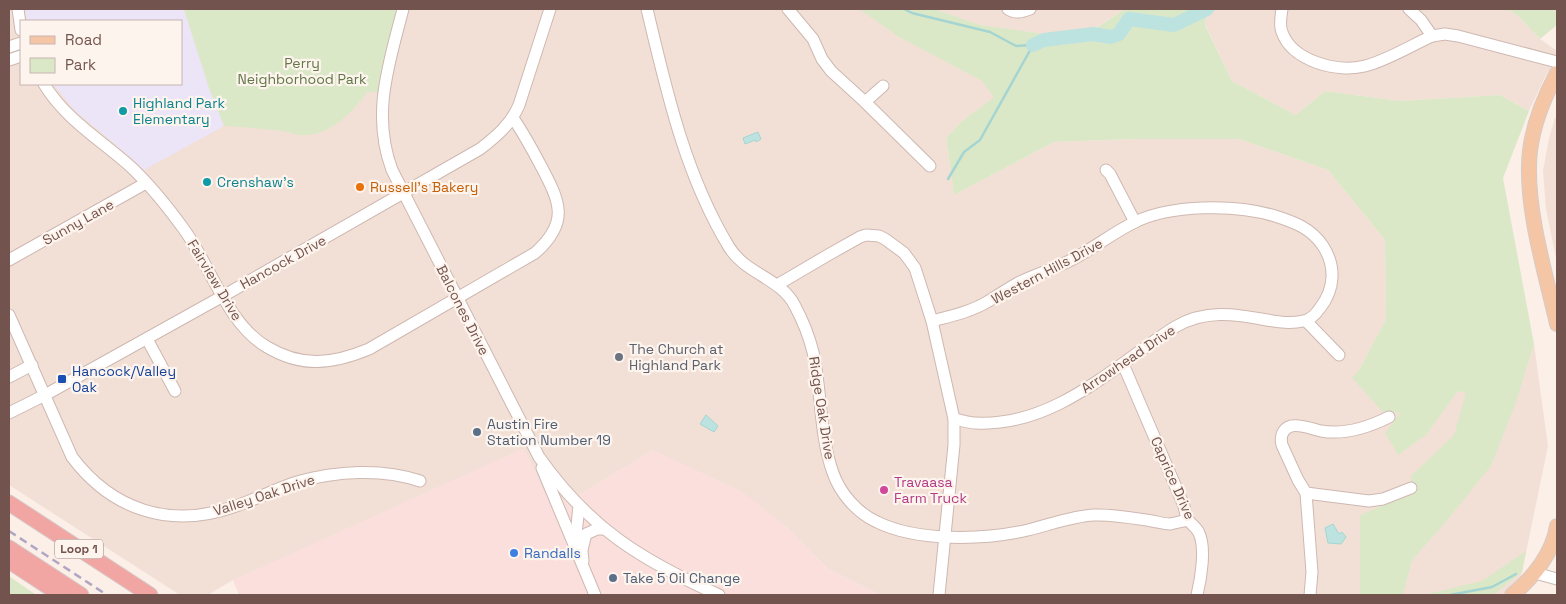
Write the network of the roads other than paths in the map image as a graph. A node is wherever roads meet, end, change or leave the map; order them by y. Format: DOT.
graph roads {
  1 [pos="18,9"];
  2 [pos="403,9"];
  3 [pos="550,9"];
  4 [pos="647,9"];
  5 [pos="788,9"];
  6 [pos="1030,9"];
  7 [pos="1282,9"];
  8 [pos="1409,9"];
  9 [pos="1011,10"];
  10 [pos="20,23"];
  11 [pos="1432,36"];
  12 [pos="1557,62"];
  13 [pos="1557,73"];
  14 [pos="45,85"];
  15 [pos="883,86"];
  16 [pos="865,102"];
  17 [pos="513,118"];
  18 [pos="930,166"];
  19 [pos="1106,170"];
  20 [pos="146,183"];
  21 [pos="404,194"];
  22 [pos="1135,222"];
  23 [pos="9,260"];
  24 [pos="778,285"];
  25 [pos="223,296"];
  26 [pos="457,299"];
  27 [pos="9,315"];
  28 [pos="932,321"];
  29 [pos="1306,321"];
  30 [pos="1557,324"];
  31 [pos="146,339"];
  32 [pos="1339,355"];
  33 [pos="1123,364"];
  34 [pos="32,365"];
  35 [pos="9,378"];
  36 [pos="175,390"];
  37 [pos="45,395"];
  38 [pos="9,413"];
  39 [pos="1389,417"];
  40 [pos="954,419"];
  41 [pos="9,420"];
  42 [pos="539,457"];
  43 [pos="420,481"];
  44 [pos="1411,488"];
  45 [pos="1306,493"];
  46 [pos="9,503"];
  47 [pos="579,506"];
  48 [pos="9,515"];
  49 [pos="1188,520"];
  50 [pos="1557,526"];
  51 [pos="604,529"];
  52 [pos="945,537"];
  53 [pos="9,548"];
  54 [pos="575,548"];
  55 [pos="9,561"];
  56 [pos="584,570"];
  57 [pos="1535,573"];
  58 [pos="1557,579"];
  59 [pos="61,595"];
  60 [pos="81,595"];
  61 [pos="131,595"];
  62 [pos="150,595"];
  63 [pos="595,595"];
  64 [pos="719,595"];
  65 [pos="939,595"];
  66 [pos="1197,595"];
  67 [pos="1310,595"];
  68 [pos="1512,595"];
  1 -- 10 [label="street"];
  2 -- 21 [label="street, Balcones Drive"];
  3 -- 17 [label="street"];
  4 -- 24 [label="street, Ridge Oak Drive"];
  5 -- 16 [label="street"];
  6 -- 9 [label="street"];
  7 -- 11 [label="street"];
  8 -- 11 [label="street"];
  11 -- 12 [label="street"];
  13 -- 30 [label="main road"];
  14 -- 20 [label="street, Fairview Drive"];
  15 -- 16 [label="street"];
  16 -- 18 [label="street"];
  17 -- 21 [label="street, Hancock Drive"];
  17 -- 26 [label="street, Fairview Drive"];
  19 -- 22 [label="street"];
  20 -- 23 [label="street, Sunny Lane"];
  20 -- 25 [label="street, Fairview Drive"];
  21 -- 25 [label="street, Hancock Drive"];
  21 -- 26 [label="street, Balcones Drive"];
  22 -- 28 [label="street, Western Hills Drive"];
  22 -- 29 [label="street, Western Hills Drive"];
  24 -- 28 [label="street"];
  24 -- 52 [label="street, Ridge Oak Drive"];
  25 -- 26 [label="street, Fairview Drive"];
  25 -- 31 [label="street, Hancock Drive"];
  26 -- 42 [label="street, Balcones Drive"];
  27 -- 34 [label="street, Valley Oak Drive"];
  28 -- 40 [label="street"];
  29 -- 32 [label="street"];
  29 -- 33 [label="street, Arrowhead Drive"];
  31 -- 36 [label="street"];
  31 -- 37 [label="street, Hancock Drive"];
  33 -- 40 [label="street, Arrowhead Drive"];
  33 -- 49 [label="street, Caprice Drive"];
  34 -- 35 [label="street"];
  34 -- 37 [label="street, Valley Oak Drive"];
  37 -- 38 [label="street, Hancock Drive"];
  37 -- 41 [label="street, Hancock Drive"];
  37 -- 43 [label="street, Valley Oak Drive"];
  39 -- 45 [label="street"];
  40 -- 52 [label="street"];
  42 -- 47 [label="street, Balcones Drive"];
  42 -- 54 [label="street"];
  44 -- 45 [label="street"];
  45 -- 67 [label="street"];
  46 -- 62 [label="highway, Loop 1"];
  47 -- 51 [label="street, Balcones Drive"];
  47 -- 54 [label="street"];
  48 -- 61 [label="highway"];
  49 -- 52 [label="street, Ridge Oak Drive"];
  49 -- 66 [label="street, Caprice Drive"];
  50 -- 57 [label="main road"];
  51 -- 56 [label="street"];
  51 -- 64 [label="street, Balcones Drive"];
  52 -- 65 [label="street"];
  53 -- 60 [label="highway"];
  54 -- 56 [label="street"];
  55 -- 59 [label="highway"];
  56 -- 63 [label="street"];
  57 -- 58 [label="street"];
  57 -- 68 [label="main road"];
}
